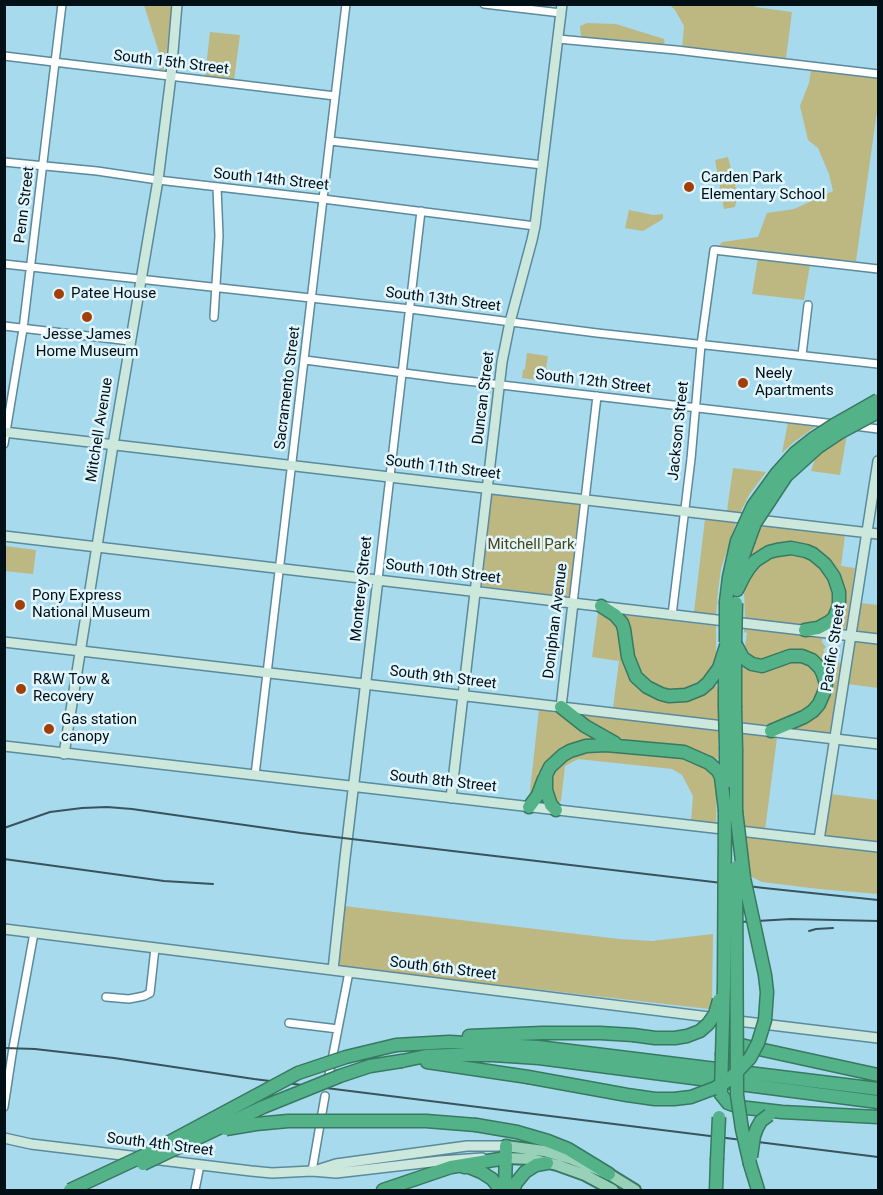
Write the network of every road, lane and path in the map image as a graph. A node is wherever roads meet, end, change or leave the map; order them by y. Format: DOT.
graph roads {
  1 [pos="62,4"];
  2 [pos="177,4"];
  3 [pos="346,4"];
  4 [pos="484,4"];
  5 [pos="561,9"];
  6 [pos="558,39"];
  7 [pos="4,56"];
  8 [pos="55,62"];
  9 [pos="879,74"];
  10 [pos="171,76"];
  11 [pos="335,96"];
  12 [pos="330,141"];
  13 [pos="4,162"];
  14 [pos="543,165"];
  15 [pos="43,166"];
  16 [pos="158,180"];
  17 [pos="217,187"];
  18 [pos="324,199"];
  19 [pos="421,211"];
  20 [pos="535,226"];
  21 [pos="4,264"];
  22 [pos="30,267"];
  23 [pos="879,269"];
  24 [pos="141,280"];
  25 [pos="217,288"];
  26 [pos="312,298"];
  27 [pos="808,305"];
  28 [pos="410,309"];
  29 [pos="214,317"];
  30 [pos="510,322"];
  31 [pos="4,326"];
  32 [pos="22,328"];
  33 [pos="130,341"];
  34 [pos="701,345"];
  35 [pos="802,355"];
  36 [pos="305,360"];
  37 [pos="879,364"];
  38 [pos="401,373"];
  39 [pos="500,385"];
  40 [pos="597,396"];
  41 [pos="879,400"];
  42 [pos="695,407"];
  43 [pos="879,411"];
  44 [pos="879,429"];
  45 [pos="5,432"];
  46 [pos="4,444"];
  47 [pos="113,445"];
  48 [pos="879,461"];
  49 [pos="292,465"];
  50 [pos="389,477"];
  51 [pos="488,488"];
  52 [pos="585,500"];
  53 [pos="685,512"];
  54 [pos="867,533"];
  55 [pos="879,534"];
  56 [pos="4,536"];
  57 [pos="743,542"];
  58 [pos="97,547"];
  59 [pos="280,569"];
  60 [pos="378,579"];
  61 [pos="476,591"];
  62 [pos="733,599"];
  63 [pos="573,603"];
  64 [pos="602,606"];
  65 [pos="672,615"];
  66 [pos="805,630"];
  67 [pos="852,636"];
  68 [pos="879,639"];
  69 [pos="4,642"];
  70 [pos="729,644"];
  71 [pos="81,651"];
  72 [pos="267,672"];
  73 [pos="366,684"];
  74 [pos="464,695"];
  75 [pos="561,707"];
  76 [pos="771,731"];
  77 [pos="836,739"];
  78 [pos="879,744"];
  79 [pos="4,746"];
  80 [pos="625,746"];
  81 [pos="64,754"];
  82 [pos="255,775"];
  83 [pos="546,776"];
  84 [pos="354,787"];
  85 [pos="451,798"];
  86 [pos="529,807"];
  87 [pos="556,810"];
  88 [pos="730,811"];
  89 [pos="819,840"];
  90 [pos="879,847"];
  91 [pos="4,930"];
  92 [pos="34,933"];
  93 [pos="155,948"];
  94 [pos="333,970"];
  95 [pos="349,972"];
  96 [pos="730,984"];
  97 [pos="106,998"];
  98 [pos="289,1023"];
  99 [pos="338,1029"];
  100 [pos="879,1038"];
  101 [pos="396,1045"];
  102 [pos="737,1045"];
  103 [pos="722,1054"];
  104 [pos="402,1061"];
  105 [pos="329,1075"];
  106 [pos="879,1075"];
  107 [pos="879,1089"];
  108 [pos="720,1093"];
  109 [pos="325,1096"];
  110 [pos="879,1102"];
  111 [pos="4,1107"];
  112 [pos="739,1107"];
  113 [pos="773,1112"];
  114 [pos="879,1117"];
  115 [pos="4,1138"];
  116 [pos="173,1140"];
  117 [pos="510,1152"];
  118 [pos="547,1163"];
  119 [pos="717,1163"];
  120 [pos="750,1164"];
  121 [pos="200,1165"];
  122 [pos="451,1167"];
  123 [pos="312,1171"];
  124 [pos="609,1174"];
  125 [pos="70,1191"];
  126 [pos="85,1191"];
  127 [pos="195,1191"];
  128 [pos="383,1191"];
  129 [pos="503,1191"];
  130 [pos="513,1191"];
  131 [pos="613,1191"];
  132 [pos="634,1191"];
  133 [pos="708,1191"];
  134 [pos="716,1191"];
  135 [pos="758,1191"];
  1 -- 8 [label="street, Penn Street"];
  2 -- 10 [label="main road, Mitchell Avenue"];
  3 -- 11 [label="street, Sacramento Street"];
  4 -- 5 [label="street"];
  5 -- 6 [label="main road, Duncan Street"];
  6 -- 9 [label="street"];
  6 -- 14 [label="main road, Duncan Street"];
  7 -- 8 [label="street, South 15th Street"];
  8 -- 10 [label="street, South 15th Street"];
  8 -- 15 [label="street, Penn Street"];
  10 -- 11 [label="street, South 15th Street"];
  10 -- 16 [label="main road, Mitchell Avenue"];
  11 -- 12 [label="street, Sacramento Street"];
  12 -- 14 [label="street"];
  12 -- 18 [label="street, Sacramento Street"];
  13 -- 15 [label="street, South 14th Street"];
  14 -- 20 [label="main road, Duncan Street"];
  15 -- 16 [label="street, South 14th Street"];
  15 -- 22 [label="street, Penn Street"];
  16 -- 17 [label="street, South 14th Street"];
  16 -- 24 [label="main road, Mitchell Avenue"];
  17 -- 18 [label="street, South 14th Street"];
  17 -- 25 [label="street"];
  18 -- 19 [label="street, South 14th Street"];
  18 -- 26 [label="street, Sacramento Street"];
  19 -- 20 [label="street, South 14th Street"];
  19 -- 28 [label="street, Monterey Street"];
  20 -- 30 [label="main road, Duncan Street"];
  21 -- 22 [label="street, South 13th Street"];
  22 -- 24 [label="street, South 13th Street"];
  22 -- 32 [label="street, Penn Street"];
  23 -- 34 [label="street, Jackson Street"];
  24 -- 25 [label="street, South 13th Street"];
  24 -- 33 [label="main road, Mitchell Avenue"];
  25 -- 26 [label="street, South 13th Street"];
  25 -- 29 [label="street"];
  26 -- 28 [label="street, South 13th Street"];
  26 -- 36 [label="street, Sacramento Street"];
  27 -- 35 [label="street"];
  28 -- 30 [label="street, South 13th Street"];
  28 -- 38 [label="street, Monterey Street"];
  30 -- 34 [label="street, South 13th Street"];
  30 -- 39 [label="main road, Duncan Street"];
  31 -- 32 [label="street"];
  32 -- 33 [label="street"];
  32 -- 45 [label="street, Penn Street"];
  33 -- 47 [label="main road, Mitchell Avenue"];
  34 -- 35 [label="street, South 13th Street"];
  34 -- 42 [label="street, Jackson Street"];
  35 -- 37 [label="street, South 13th Street"];
  36 -- 38 [label="street, South 12th Street"];
  36 -- 49 [label="street, Sacramento Street"];
  38 -- 39 [label="street, South 12th Street"];
  38 -- 50 [label="street, Monterey Street"];
  39 -- 40 [label="street, South 12th Street"];
  39 -- 51 [label="main road, Duncan Street"];
  40 -- 42 [label="street, South 12th Street"];
  40 -- 52 [label="street, Doniphan Avenue"];
  41 -- 57 [label="highway, bridge"];
  42 -- 44 [label="street, South 12th Street"];
  42 -- 53 [label="street, Jackson Street"];
  43 -- 57 [label="highway, bridge"];
  45 -- 46 [label="street, Penn Street"];
  45 -- 47 [label="main road, South 11th Street"];
  47 -- 49 [label="main road, South 11th Street"];
  47 -- 58 [label="main road, Mitchell Avenue"];
  48 -- 54 [label="main road, Pacific Street"];
  49 -- 50 [label="main road, South 11th Street"];
  49 -- 59 [label="street, Sacramento Street"];
  50 -- 51 [label="main road, South 11th Street"];
  50 -- 60 [label="street, Monterey Street"];
  51 -- 52 [label="main road, South 11th Street"];
  51 -- 61 [label="main road, Duncan Street"];
  52 -- 53 [label="main road, South 11th Street"];
  52 -- 63 [label="street, Doniphan Avenue"];
  53 -- 54 [label="main road, South 11th Street"];
  53 -- 65 [label="street, Jackson Street"];
  54 -- 55 [label="main road, South 11th Street"];
  54 -- 67 [label="main road, Pacific Street"];
  56 -- 58 [label="main road, South 10th Street"];
  57 -- 62 [label="highway"];
  58 -- 59 [label="main road, South 10th Street"];
  58 -- 71 [label="main road, Mitchell Avenue"];
  59 -- 60 [label="main road, South 10th Street"];
  59 -- 72 [label="street, Sacramento Street"];
  60 -- 61 [label="main road, South 10th Street"];
  60 -- 73 [label="main road, Monterey Street"];
  61 -- 63 [label="main road, South 10th Street"];
  61 -- 74 [label="main road, Duncan Street"];
  62 -- 66 [label="highway"];
  62 -- 70 [label="highway, bridge"];
  63 -- 64 [label="main road, South 10th Street"];
  63 -- 75 [label="main road, Doniphan Avenue"];
  64 -- 65 [label="main road, South 10th Street"];
  64 -- 70 [label="highway"];
  65 -- 66 [label="main road, South 10th Street"];
  66 -- 67 [label="main road, South 10th Street"];
  67 -- 68 [label="main road, South 10th Street"];
  67 -- 77 [label="main road, Pacific Street"];
  69 -- 71 [label="main road, South 9th Street"];
  70 -- 76 [label="highway"];
  70 -- 88 [label="highway, bridge"];
  71 -- 72 [label="main road, South 9th Street"];
  71 -- 81 [label="main road, Mitchell Avenue"];
  72 -- 73 [label="main road, South 9th Street"];
  72 -- 82 [label="street, Sacramento Street"];
  73 -- 74 [label="main road, South 9th Street"];
  73 -- 84 [label="main road, Monterey Street"];
  74 -- 75 [label="main road, South 9th Street"];
  74 -- 85 [label="main road, Duncan Street"];
  75 -- 76 [label="main road, South 9th Street"];
  75 -- 80 [label="highway"];
  76 -- 77 [label="main road, South 9th Street"];
  77 -- 78 [label="main road, South 9th Street"];
  77 -- 89 [label="main road, Pacific Street"];
  79 -- 81 [label="main road, South 8th Street"];
  80 -- 83 [label="highway"];
  80 -- 88 [label="highway"];
  81 -- 82 [label="main road, South 8th Street"];
  82 -- 84 [label="main road, South 8th Street"];
  83 -- 86 [label="highway"];
  83 -- 87 [label="highway"];
  84 -- 85 [label="main road, South 8th Street"];
  84 -- 94 [label="main road, Monterey Street"];
  85 -- 86 [label="main road, South 8th Street"];
  86 -- 87 [label="main road, South 8th Street"];
  87 -- 89 [label="main road, South 8th Street"];
  88 -- 96 [label="highway, bridge"];
  88 -- 104 [label="highway, bridge"];
  89 -- 90 [label="main road, South 8th Street"];
  91 -- 92 [label="main road, South 6th Street"];
  92 -- 93 [label="main road, South 6th Street"];
  92 -- 111 [label="street"];
  93 -- 94 [label="main road, South 6th Street"];
  93 -- 97 [label="street"];
  94 -- 95 [label="main road, South 6th Street"];
  95 -- 99 [label="street"];
  95 -- 100 [label="main road, South 6th Street"];
  96 -- 101 [label="highway, bridge"];
  96 -- 102 [label="highway, bridge"];
  96 -- 103 [label="highway, bridge"];
  98 -- 99 [label="street"];
  99 -- 105 [label="street"];
  101 -- 107 [label="highway"];
  101 -- 116 [label="highway, bridge"];
  102 -- 103 [label="highway, bridge"];
  102 -- 106 [label="highway"];
  102 -- 112 [label="highway, bridge"];
  103 -- 108 [label="highway, bridge"];
  104 -- 110 [label="highway"];
  104 -- 126 [label="highway, bridge"];
  108 -- 112 [label="highway"];
  108 -- 119 [label="highway, bridge"];
  109 -- 123 [label="street"];
  112 -- 113 [label="highway"];
  112 -- 120 [label="highway, bridge"];
  113 -- 114 [label="highway"];
  113 -- 120 [label="highway, bridge"];
  115 -- 121 [label="main road, South 4th Street"];
  116 -- 124 [label="highway, bridge"];
  116 -- 125 [label="highway, bridge"];
  117 -- 118 [label="main road"];
  117 -- 122 [label="highway"];
  117 -- 123 [label="main road, South 4th Street"];
  117 -- 124 [label="main road"];
  117 -- 129 [label="highway"];
  117 -- 130 [label="highway"];
  118 -- 130 [label="highway"];
  118 -- 131 [label="main road"];
  119 -- 133 [label="highway"];
  119 -- 134 [label="highway"];
  120 -- 135 [label="highway"];
  121 -- 123 [label="main road, South 4th Street"];
  121 -- 127 [label="street"];
  122 -- 128 [label="highway"];
  122 -- 129 [label="highway"];
  124 -- 132 [label="main road"];
}
